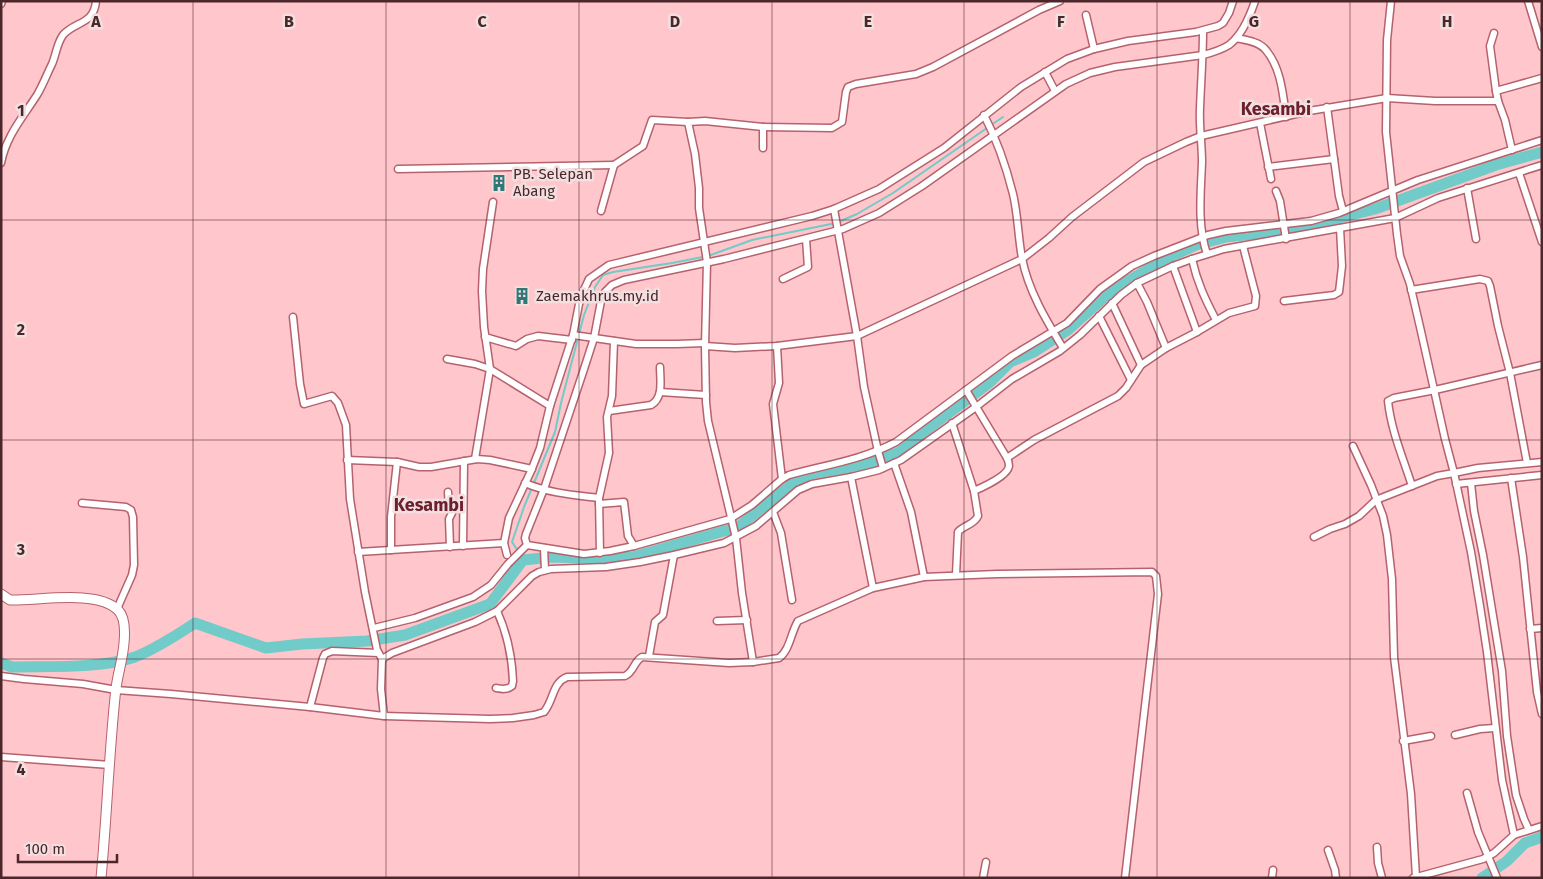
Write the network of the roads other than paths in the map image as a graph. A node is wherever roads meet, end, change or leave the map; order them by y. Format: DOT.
graph roads {
  1 [pos="96,1"];
  2 [pos="1060,1"];
  3 [pos="1233,1"];
  4 [pos="1255,1"];
  5 [pos="1391,1"];
  6 [pos="1528,1"];
  7 [pos="1086,15"];
  8 [pos="1203,30"];
  9 [pos="1494,33"];
  10 [pos="1236,38"];
  11 [pos="1542,47"];
  12 [pos="1094,49"];
  13 [pos="1203,53"];
  14 [pos="1045,72"];
  15 [pos="1542,78"];
  16 [pos="1055,91"];
  17 [pos="1496,91"];
  18 [pos="1387,98"];
  19 [pos="1498,101"];
  20 [pos="1327,107"];
  21 [pos="1286,117"];
  22 [pos="985,118"];
  23 [pos="688,122"];
  24 [pos="1260,123"];
  25 [pos="763,127"];
  26 [pos="994,134"];
  27 [pos="1202,136"];
  28 [pos="1542,140"];
  29 [pos="763,148"];
  30 [pos="1512,150"];
  31 [pos="1334,159"];
  32 [pos="1,162"];
  33 [pos="1542,164"];
  34 [pos="614,165"];
  35 [pos="1268,167"];
  36 [pos="398,169"];
  37 [pos="1519,173"];
  38 [pos="1271,179"];
  39 [pos="1467,188"];
  40 [pos="1392,190"];
  41 [pos="1276,191"];
  42 [pos="493,202"];
  43 [pos="600,211"];
  44 [pos="834,211"];
  45 [pos="1344,211"];
  46 [pos="1395,215"];
  47 [pos="1284,226"];
  48 [pos="1340,228"];
  49 [pos="838,229"];
  50 [pos="1203,237"];
  51 [pos="1286,237"];
  52 [pos="806,239"];
  53 [pos="1476,239"];
  54 [pos="1542,242"];
  55 [pos="704,244"];
  56 [pos="1244,246"];
  57 [pos="1207,252"];
  58 [pos="1022,259"];
  59 [pos="1192,259"];
  60 [pos="707,261"];
  61 [pos="1173,266"];
  62 [pos="782,279"];
  63 [pos="1137,283"];
  64 [pos="1411,290"];
  65 [pos="1284,301"];
  66 [pos="1112,303"];
  67 [pos="1099,316"];
  68 [pos="293,317"];
  69 [pos="1216,320"];
  70 [pos="1197,332"];
  71 [pos="1054,333"];
  72 [pos="857,336"];
  73 [pos="486,337"];
  74 [pos="574,337"];
  75 [pos="592,338"];
  76 [pos="614,341"];
  77 [pos="705,344"];
  78 [pos="778,346"];
  79 [pos="1062,346"];
  80 [pos="1166,348"];
  81 [pos="447,360"];
  82 [pos="1141,365"];
  83 [pos="1542,366"];
  84 [pos="660,367"];
  85 [pos="490,369"];
  86 [pos="1510,373"];
  87 [pos="1131,380"];
  88 [pos="1435,390"];
  89 [pos="660,392"];
  90 [pos="967,393"];
  91 [pos="706,395"];
  92 [pos="550,406"];
  93 [pos="976,406"];
  94 [pos="609,411"];
  95 [pos="952,423"];
  96 [pos="1353,446"];
  97 [pos="878,453"];
  98 [pos="1007,458"];
  99 [pos="475,459"];
  100 [pos="347,460"];
  101 [pos="464,461"];
  102 [pos="397,462"];
  103 [pos="1542,462"];
  104 [pos="894,463"];
  105 [pos="1527,463"];
  106 [pos="883,466"];
  107 [pos="532,469"];
  108 [pos="1454,473"];
  109 [pos="1542,475"];
  110 [pos="851,477"];
  111 [pos="1511,478"];
  112 [pos="782,479"];
  113 [pos="527,484"];
  114 [pos="1464,484"];
  115 [pos="1412,486"];
  116 [pos="543,489"];
  117 [pos="974,491"];
  118 [pos="448,492"];
  119 [pos="1376,500"];
  120 [pos="599,501"];
  121 [pos="82,503"];
  122 [pos="773,512"];
  123 [pos="731,520"];
  124 [pos="735,536"];
  125 [pos="1314,537"];
  126 [pos="504,542"];
  127 [pos="464,546"];
  128 [pos="527,546"];
  129 [pos="634,546"];
  130 [pos="450,547"];
  131 [pos="390,550"];
  132 [pos="544,550"];
  133 [pos="358,552"];
  134 [pos="600,553"];
  135 [pos="507,555"];
  136 [pos="674,556"];
  137 [pos="545,568"];
  138 [pos="956,575"];
  139 [pos="924,577"];
  140 [pos="873,588"];
  141 [pos="1,594"];
  142 [pos="792,600"];
  143 [pos="117,609"];
  144 [pos="497,611"];
  145 [pos="747,620"];
  146 [pos="718,622"];
  147 [pos="1542,628"];
  148 [pos="1530,629"];
  149 [pos="375,632"];
  150 [pos="379,654"];
  151 [pos="649,656"];
  152 [pos="753,662"];
  153 [pos="1,676"];
  154 [pos="116,688"];
  155 [pos="496,688"];
  156 [pos="310,707"];
  157 [pos="1542,714"];
  158 [pos="384,716"];
  159 [pos="1495,728"];
  160 [pos="1455,735"];
  161 [pos="1432,736"];
  162 [pos="1404,741"];
  163 [pos="1,757"];
  164 [pos="110,765"];
  165 [pos="1467,793"];
  166 [pos="1542,826"];
  167 [pos="1529,830"];
  168 [pos="1514,835"];
  169 [pos="1377,847"];
  170 [pos="1328,850"];
  171 [pos="1489,859"];
  172 [pos="986,862"];
  173 [pos="1496,876"];
  174 [pos="1414,877"];
  175 [pos="101,878"];
  176 [pos="982,878"];
  177 [pos="1125,878"];
  178 [pos="1336,878"];
  179 [pos="1382,878"];
  1 -- 32 [label="street"];
  2 -- 25 [label="street"];
  3 -- 8 [label="street"];
  4 -- 10 [label="street"];
  5 -- 18 [label="street"];
  6 -- 11 [label="street"];
  7 -- 12 [label="street"];
  8 -- 12 [label="street"];
  8 -- 13 [label="street"];
  9 -- 17 [label="street"];
  10 -- 13 [label="street"];
  10 -- 21 [label="street"];
  12 -- 14 [label="street"];
  13 -- 16 [label="street"];
  13 -- 27 [label="street"];
  14 -- 16 [label="street"];
  14 -- 22 [label="street"];
  15 -- 17 [label="street"];
  16 -- 26 [label="street"];
  17 -- 19 [label="street"];
  18 -- 19 [label="street"];
  18 -- 20 [label="street"];
  18 -- 40 [label="street"];
  19 -- 30 [label="street"];
  20 -- 21 [label="street"];
  20 -- 31 [label="street"];
  21 -- 24 [label="street"];
  22 -- 26 [label="street"];
  22 -- 44 [label="street"];
  23 -- 25 [label="street"];
  23 -- 34 [label="street"];
  23 -- 55 [label="street"];
  24 -- 27 [label="street"];
  24 -- 35 [label="street"];
  25 -- 29 [label="street"];
  26 -- 49 [label="street"];
  26 -- 58 [label="street"];
  27 -- 50 [label="street"];
  27 -- 58 [label="street"];
  28 -- 30 [label="street"];
  30 -- 40 [label="street"];
  31 -- 35 [label="street"];
  31 -- 45 [label="street"];
  33 -- 37 [label="street"];
  34 -- 36 [label="street"];
  34 -- 43 [label="street"];
  35 -- 38 [label="street"];
  37 -- 39 [label="street"];
  37 -- 54 [label="street"];
  39 -- 46 [label="street"];
  39 -- 53 [label="street"];
  40 -- 45 [label="street"];
  40 -- 46 [label="street"];
  41 -- 47 [label="street"];
  42 -- 73 [label="street"];
  44 -- 49 [label="street"];
  44 -- 55 [label="street"];
  45 -- 47 [label="street"];
  46 -- 48 [label="street"];
  46 -- 64 [label="street"];
  47 -- 50 [label="street"];
  47 -- 51 [label="street"];
  48 -- 51 [label="street"];
  48 -- 65 [label="street"];
  49 -- 52 [label="street"];
  49 -- 72 [label="street"];
  50 -- 57 [label="street"];
  50 -- 71 [label="street"];
  51 -- 56 [label="street"];
  52 -- 60 [label="street"];
  52 -- 62 [label="street"];
  55 -- 60 [label="street"];
  55 -- 74 [label="street"];
  56 -- 57 [label="street"];
  56 -- 69 [label="street"];
  57 -- 59 [label="street"];
  58 -- 71 [label="street"];
  58 -- 72 [label="street"];
  59 -- 61 [label="street"];
  59 -- 69 [label="street"];
  60 -- 75 [label="street"];
  60 -- 77 [label="street"];
  61 -- 63 [label="street"];
  61 -- 70 [label="street"];
  63 -- 66 [label="street"];
  63 -- 80 [label="street"];
  64 -- 86 [label="street"];
  64 -- 88 [label="street"];
  66 -- 67 [label="street"];
  66 -- 82 [label="street"];
  67 -- 79 [label="street"];
  67 -- 87 [label="street"];
  68 -- 100 [label="street"];
  69 -- 70 [label="street"];
  70 -- 80 [label="street"];
  71 -- 79 [label="street"];
  71 -- 90 [label="street"];
  72 -- 78 [label="street"];
  72 -- 97 [label="street"];
  73 -- 74 [label="street"];
  73 -- 85 [label="street"];
  74 -- 75 [label="street"];
  74 -- 92 [label="street"];
  75 -- 76 [label="street"];
  75 -- 116 [label="street"];
  76 -- 77 [label="street"];
  76 -- 94 [label="street"];
  77 -- 78 [label="street"];
  77 -- 91 [label="street"];
  78 -- 112 [label="street"];
  79 -- 93 [label="street"];
  80 -- 82 [label="street"];
  81 -- 85 [label="street"];
  82 -- 87 [label="street"];
  83 -- 86 [label="street"];
  84 -- 89 [label="street"];
  85 -- 92 [label="street"];
  85 -- 99 [label="street"];
  86 -- 88 [label="street"];
  86 -- 105 [label="street"];
  87 -- 98 [label="street"];
  88 -- 108 [label="street"];
  88 -- 115 [label="street"];
  89 -- 91 [label="street"];
  89 -- 94 [label="street"];
  90 -- 93 [label="street"];
  90 -- 97 [label="street"];
  91 -- 123 [label="street"];
  92 -- 107 [label="street"];
  93 -- 95 [label="street"];
  93 -- 98 [label="street"];
  94 -- 120 [label="street"];
  95 -- 104 [label="street"];
  95 -- 117 [label="street"];
  96 -- 119 [label="street"];
  97 -- 106 [label="street"];
  97 -- 112 [label="street"];
  98 -- 117 [label="street"];
  99 -- 101 [label="street"];
  99 -- 107 [label="street"];
  100 -- 102 [label="street"];
  100 -- 133 [label="street"];
  101 -- 102 [label="street"];
  101 -- 127 [label="street"];
  102 -- 131 [label="street"];
  103 -- 105 [label="street"];
  104 -- 106 [label="street"];
  104 -- 139 [label="street"];
  105 -- 108 [label="street"];
  106 -- 110 [label="street"];
  107 -- 113 [label="street"];
  108 -- 114 [label="street"];
  108 -- 115 [label="street"];
  109 -- 111 [label="street"];
  110 -- 122 [label="street"];
  110 -- 140 [label="street"];
  111 -- 114 [label="street"];
  111 -- 148 [label="street"];
  112 -- 123 [label="street"];
  113 -- 116 [label="street"];
  113 -- 126 [label="street"];
  114 -- 159 [label="street"];
  114 -- 167 [label="street"];
  115 -- 119 [label="street"];
  116 -- 120 [label="street"];
  116 -- 128 [label="street"];
  117 -- 138 [label="street"];
  118 -- 130 [label="street"];
  119 -- 125 [label="street"];
  119 -- 162 [label="street"];
  120 -- 129 [label="street"];
  120 -- 134 [label="street"];
  121 -- 143 [label="street"];
  122 -- 124 [label="street"];
  122 -- 142 [label="street"];
  123 -- 124 [label="street"];
  123 -- 129 [label="street"];
  124 -- 136 [label="street"];
  124 -- 145 [label="street"];
  126 -- 127 [label="street"];
  126 -- 135 [label="street"];
  127 -- 130 [label="street"];
  128 -- 132 [label="street"];
  128 -- 149 [label="street"];
  129 -- 134 [label="street"];
  130 -- 131 [label="street"];
  131 -- 133 [label="street"];
  132 -- 134 [label="street"];
  132 -- 137 [label="street"];
  133 -- 149 [label="street"];
  136 -- 137 [label="street"];
  136 -- 151 [label="street"];
  137 -- 144 [label="street"];
  138 -- 139 [label="street"];
  138 -- 177 [label="street"];
  139 -- 140 [label="street"];
  140 -- 152 [label="street"];
  141 -- 143 [label="main road"];
  143 -- 154 [label="main road"];
  144 -- 150 [label="street"];
  144 -- 155 [label="street"];
  145 -- 146 [label="street"];
  145 -- 152 [label="street"];
  147 -- 148 [label="street"];
  148 -- 157 [label="street"];
  149 -- 150 [label="street"];
  150 -- 156 [label="street"];
  150 -- 158 [label="street"];
  151 -- 152 [label="street"];
  151 -- 158 [label="street"];
  153 -- 154 [label="street"];
  154 -- 156 [label="street"];
  154 -- 164 [label="main road"];
  156 -- 158 [label="street"];
  159 -- 160 [label="street"];
  159 -- 168 [label="street"];
  161 -- 162 [label="street"];
  162 -- 174 [label="street"];
  163 -- 164 [label="street"];
  164 -- 175 [label="main road"];
  165 -- 171 [label="street"];
  166 -- 167 [label="street"];
  167 -- 168 [label="street"];
  168 -- 171 [label="street"];
  169 -- 179 [label="street"];
  170 -- 178 [label="street"];
  171 -- 173 [label="street"];
  171 -- 174 [label="street"];
  172 -- 176 [label="street"];
}
